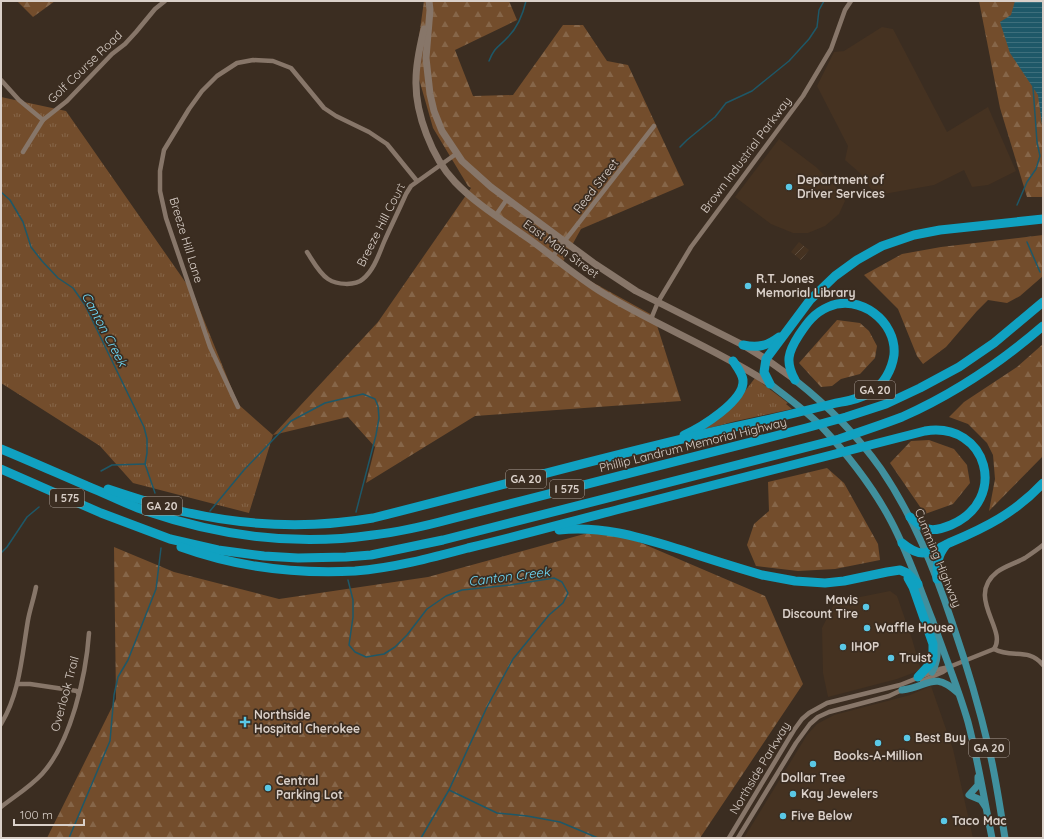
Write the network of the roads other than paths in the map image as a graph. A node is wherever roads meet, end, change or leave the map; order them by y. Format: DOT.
graph roads {
  1 [pos="165,1"];
  2 [pos="428,1"];
  3 [pos="852,1"];
  4 [pos="1,80"];
  5 [pos="43,120"];
  6 [pos="654,126"];
  7 [pos="23,152"];
  8 [pos="456,154"];
  9 [pos="442,164"];
  10 [pos="417,181"];
  11 [pos="507,199"];
  12 [pos="496,215"];
  13 [pos="1043,220"];
  14 [pos="565,242"];
  15 [pos="307,252"];
  16 [pos="553,256"];
  17 [pos="658,302"];
  18 [pos="1043,302"];
  19 [pos="651,319"];
  20 [pos="1043,326"];
  21 [pos="786,331"];
  22 [pos="743,345"];
  23 [pos="766,359"];
  24 [pos="733,361"];
  25 [pos="796,380"];
  26 [pos="770,384"];
  27 [pos="238,407"];
  28 [pos="841,420"];
  29 [pos="654,446"];
  30 [pos="1,449"];
  31 [pos="1,469"];
  32 [pos="63,476"];
  33 [pos="1043,483"];
  34 [pos="910,517"];
  35 [pos="132,525"];
  36 [pos="522,535"];
  37 [pos="902,543"];
  38 [pos="946,545"];
  39 [pos="1043,545"];
  40 [pos="927,553"];
  41 [pos="868,577"];
  42 [pos="937,579"];
  43 [pos="918,584"];
  44 [pos="36,586"];
  45 [pos="89,633"];
  46 [pos="939,640"];
  47 [pos="994,649"];
  48 [pos="965,661"];
  49 [pos="1043,665"];
  50 [pos="949,667"];
  51 [pos="932,672"];
  52 [pos="918,677"];
  53 [pos="17,684"];
  54 [pos="902,690"];
  55 [pos="78,693"];
  56 [pos="959,693"];
  57 [pos="1,724"];
  58 [pos="977,762"];
  59 [pos="1,806"];
  60 [pos="986,808"];
  61 [pos="729,838"];
  62 [pos="738,838"];
  63 [pos="992,838"];
  64 [pos="1005,838"];
  1 -- 5 [label="street, Golf Course Road"];
  2 -- 8 [label="main road, East Main Street"];
  2 -- 9 [label="main road, East Main Street"];
  3 -- 17 [label="street, Brown Industrial Parkway"];
  4 -- 5 [label="street"];
  5 -- 7 [label="street, Golf Course Road"];
  6 -- 14 [label="street, Reed Street"];
  8 -- 9 [label="street, Breeze Hill Court"];
  8 -- 11 [label="main road, East Main Street"];
  9 -- 10 [label="street, Breeze Hill Court"];
  9 -- 12 [label="main road, East Main Street"];
  10 -- 15 [label="street, Breeze Hill Court"];
  10 -- 27 [label="street, Breeze Hill Lane"];
  11 -- 12 [label="street"];
  11 -- 14 [label="main road, East Main Street"];
  12 -- 16 [label="main road, East Main Street"];
  13 -- 21 [label="highway"];
  14 -- 16 [label="street, Reed Street"];
  14 -- 17 [label="main road, East Main Street"];
  16 -- 19 [label="main road, East Main Street"];
  17 -- 19 [label="street, Brown Industrial Parkway"];
  17 -- 22 [label="main road, East Main Street"];
  18 -- 32 [label="highway, Phillip Landrum Memorial Highway / I 575"];
  19 -- 24 [label="main road, East Main Street"];
  20 -- 35 [label="highway, I 575"];
  21 -- 22 [label="highway"];
  21 -- 23 [label="highway"];
  22 -- 23 [label="main road, East Main Street"];
  23 -- 25 [label="main road, East Main Street"];
  23 -- 26 [label="highway"];
  24 -- 26 [label="main road, East Main Street"];
  24 -- 29 [label="highway"];
  25 -- 28 [label="main road, East Main Street / GA 20"];
  25 -- 29 [label="highway, GA 20"];
  26 -- 37 [label="main road, East Main Street"];
  28 -- 34 [label="main road, Cumming Highway / GA 20"];
  29 -- 32 [label="highway, GA 20"];
  30 -- 32 [label="highway, Phillip Landrum Memorial Highway / I 575"];
  31 -- 35 [label="highway, I 575"];
  33 -- 38 [label="highway"];
  34 -- 36 [label="highway"];
  34 -- 40 [label="main road, Cumming Highway / GA 20"];
  35 -- 36 [label="highway, GA 20"];
  36 -- 41 [label="highway, GA 20"];
  37 -- 40 [label="highway"];
  37 -- 43 [label="main road"];
  38 -- 40 [label="highway"];
  38 -- 42 [label="highway"];
  39 -- 47 [label="street"];
  40 -- 42 [label="main road, Cumming Highway / GA 20"];
  41 -- 43 [label="highway, GA 20"];
  41 -- 52 [label="highway"];
  42 -- 48 [label="main road, Cumming Highway / GA 20"];
  43 -- 46 [label="main road, GA 20"];
  44 -- 53 [label="street"];
  45 -- 55 [label="street, Overlook Trail"];
  46 -- 50 [label="main road, GA 20"];
  46 -- 51 [label="main road"];
  47 -- 48 [label="street"];
  47 -- 49 [label="street"];
  48 -- 50 [label="street"];
  48 -- 64 [label="main road, Cumming Highway / GA 20"];
  50 -- 51 [label="street, Northside Parkway"];
  50 -- 54 [label="street, Northside Parkway"];
  50 -- 56 [label="main road, GA 20"];
  51 -- 52 [label="street, Northside Parkway"];
  52 -- 61 [label="street, Northside Parkway"];
  53 -- 55 [label="street"];
  53 -- 57 [label="street"];
  54 -- 56 [label="main road"];
  54 -- 62 [label="street, Northside Parkway"];
  55 -- 59 [label="street, Overlook Trail"];
  56 -- 58 [label="main road, GA 20"];
  58 -- 60 [label="main road, GA 20"];
  58 -- 60 [label="main road"];
  60 -- 63 [label="main road, GA 20"];
}
